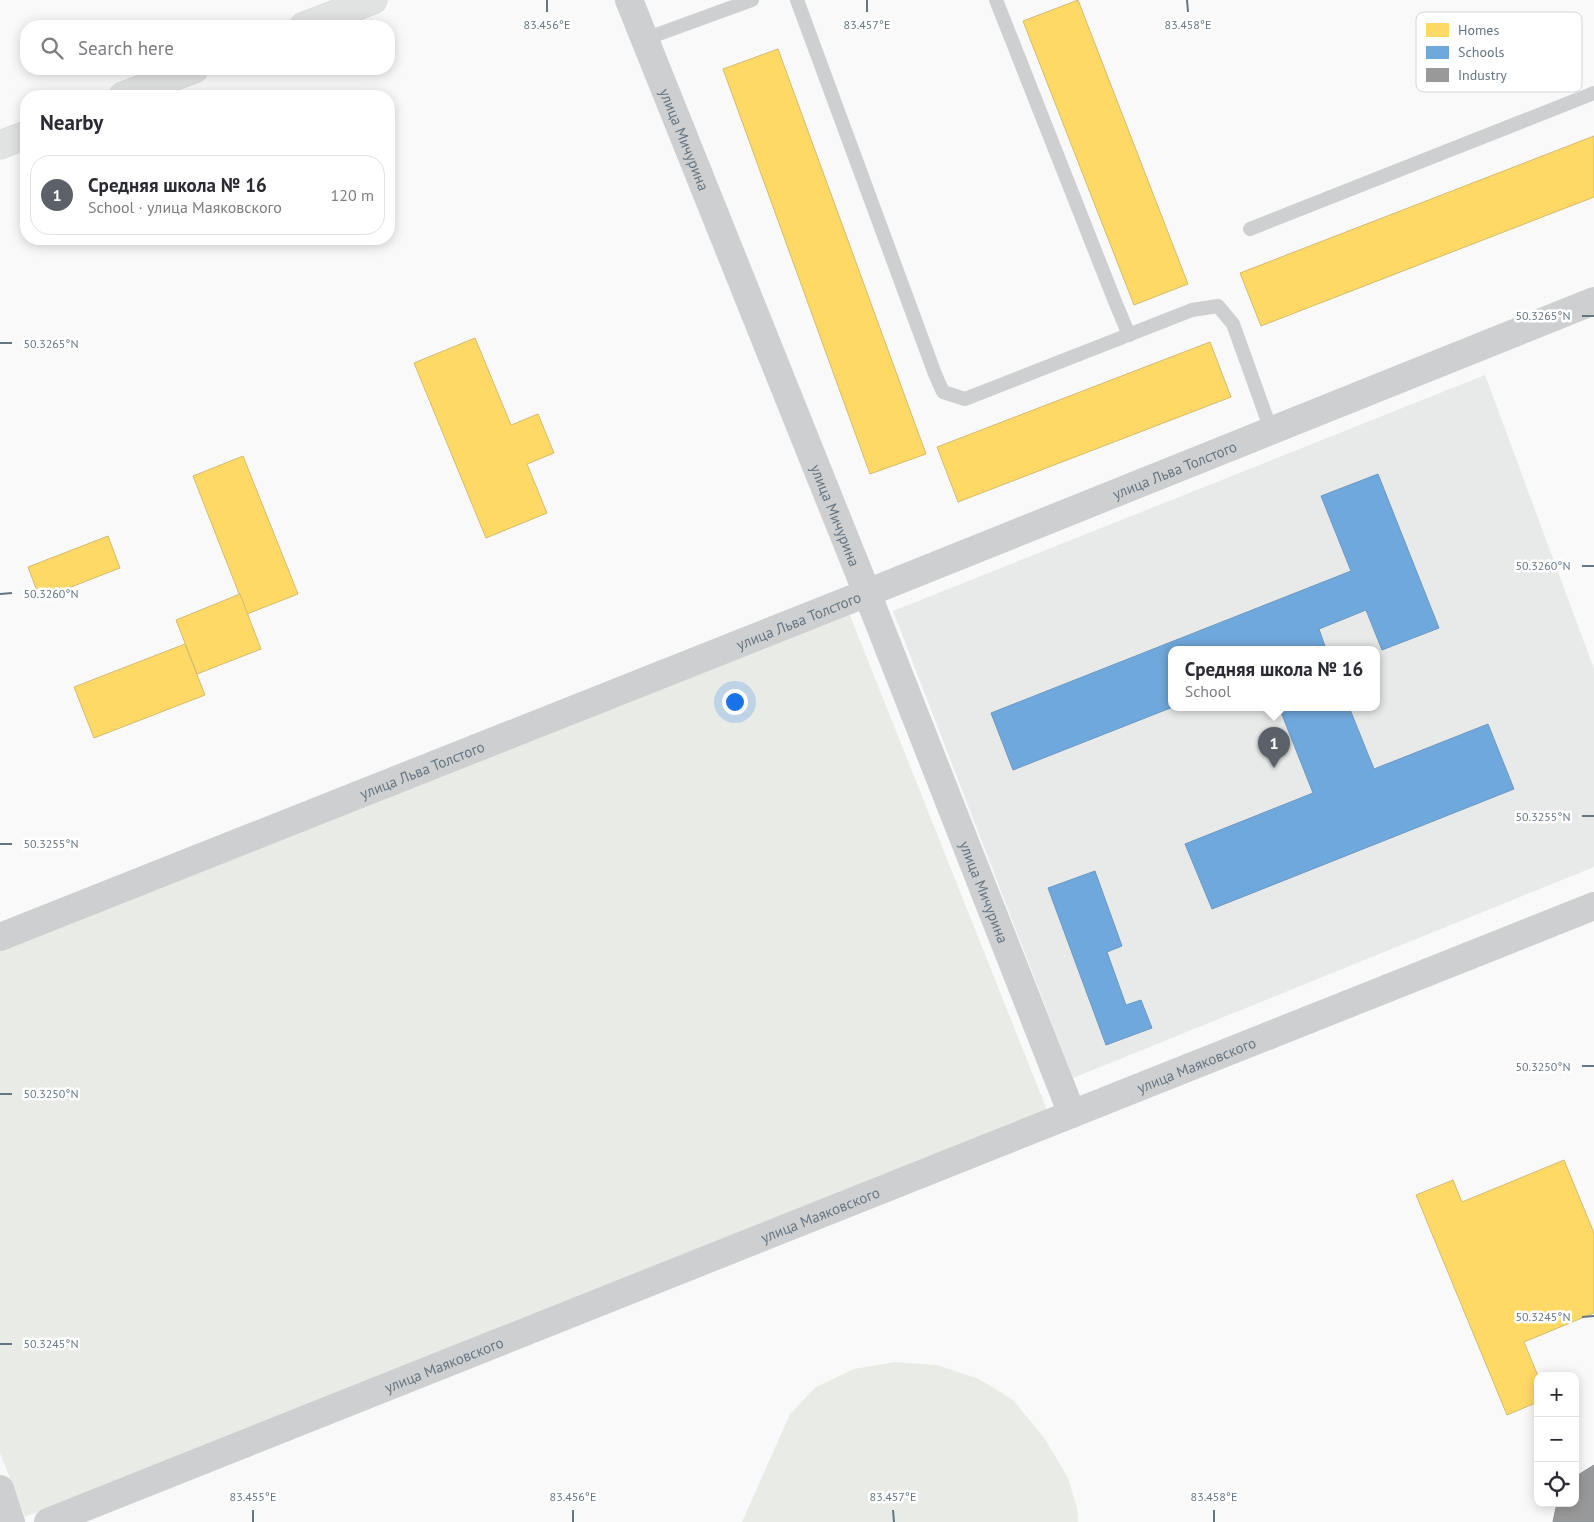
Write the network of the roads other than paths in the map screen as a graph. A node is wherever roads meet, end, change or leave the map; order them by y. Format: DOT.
graph roads {
  1 [pos="373,0"];
  2 [pos="629,0"];
  3 [pos="752,0"];
  4 [pos="797,0"];
  5 [pos="996,0"];
  6 [pos="320,20"];
  7 [pos="645,40"];
  8 [pos="178,75"];
  9 [pos="140,90"];
  10 [pos="1594,93"];
  11 [pos="20,137"];
  12 [pos="0,145"];
  13 [pos="1250,229"];
  14 [pos="1594,301"];
  15 [pos="1129,335"];
  16 [pos="1271,430"];
  17 [pos="866,592"];
  18 [pos="1594,906"];
  19 [pos="0,937"];
  20 [pos="1072,1114"];
  21 [pos="0,1489"];
  22 [pos="11,1522"];
  23 [pos="48,1522"];
  1 -- 6 [label="main road"];
  2 -- 7 [label="street, улица Мичурина"];
  3 -- 7 [label="lane"];
  4 -- 15 [label="lane"];
  5 -- 15 [label="lane"];
  7 -- 17 [label="street, улица Мичурина"];
  8 -- 9 [label="main road"];
  10 -- 13 [label="lane"];
  11 -- 12 [label="main road"];
  14 -- 16 [label="street, улица Льва Толстого"];
  15 -- 16 [label="lane"];
  16 -- 17 [label="street, улица Льва Толстого"];
  17 -- 19 [label="street, улица Льва Толстого"];
  17 -- 20 [label="street, улица Мичурина"];
  18 -- 20 [label="street, улица Маяковского"];
  20 -- 23 [label="street, улица Маяковского"];
  21 -- 22 [label="street"];
}
